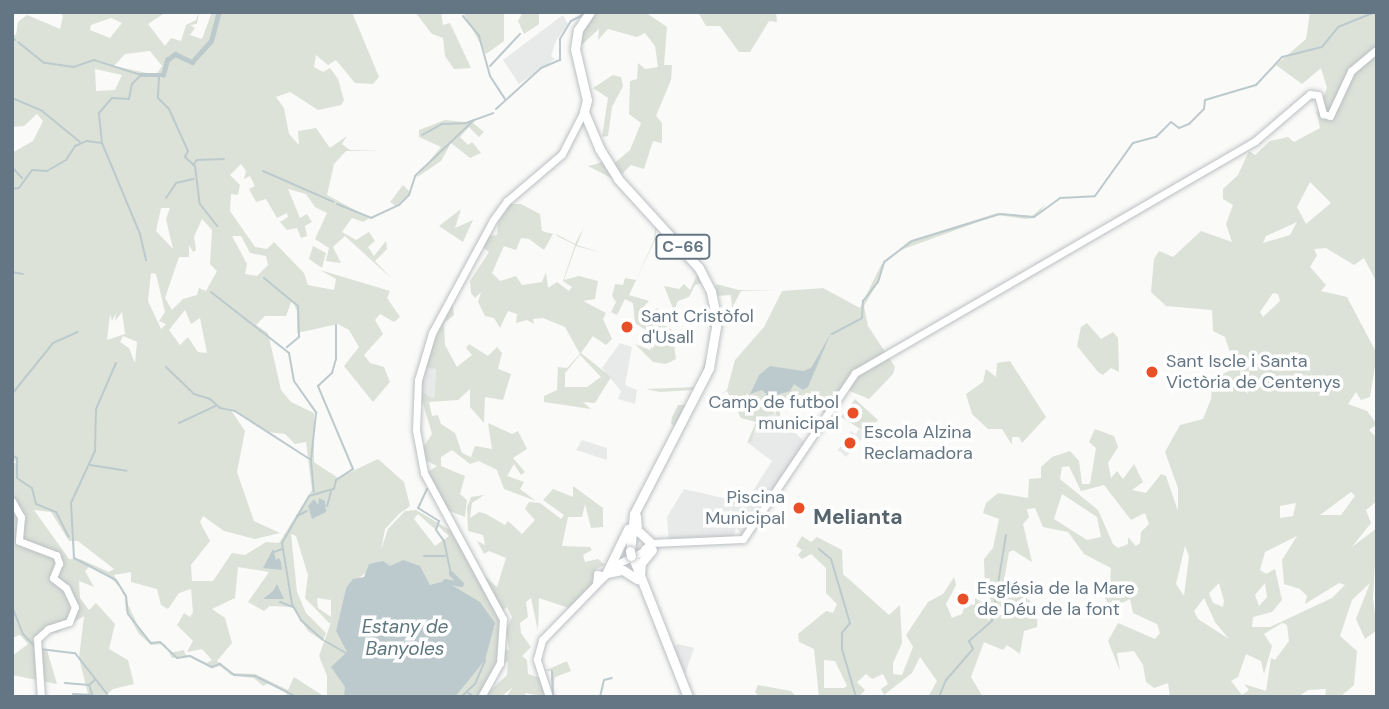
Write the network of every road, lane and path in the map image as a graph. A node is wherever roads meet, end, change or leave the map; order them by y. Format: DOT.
graph roads {
  1 [pos="590,12"];
  2 [pos="1377,49"];
  3 [pos="588,110"];
  4 [pos="643,493"];
  5 [pos="12,501"];
  6 [pos="636,511"];
  7 [pos="651,547"];
  8 [pos="631,553"];
  9 [pos="603,576"];
  10 [pos="642,585"];
  11 [pos="41,697"];
  12 [pos="481,697"];
  13 [pos="548,697"];
  14 [pos="688,697"];
  1 -- 3 [label="highway, C-66"];
  2 -- 7 [label="main road"];
  3 -- 4 [label="highway, C-66"];
  3 -- 6 [label="highway, C-66"];
  3 -- 12 [label="main road"];
  4 -- 8 [label="highway, C-66"];
  4 -- 9 [label="highway"];
  5 -- 11 [label="main road"];
  6 -- 7 [label="highway"];
  6 -- 8 [label="highway, C-66"];
  7 -- 9 [label="main road"];
  7 -- 10 [label="highway"];
  8 -- 10 [label="highway, C-66"];
  9 -- 10 [label="highway"];
  9 -- 13 [label="main road"];
  10 -- 14 [label="highway, C-66"];
}
